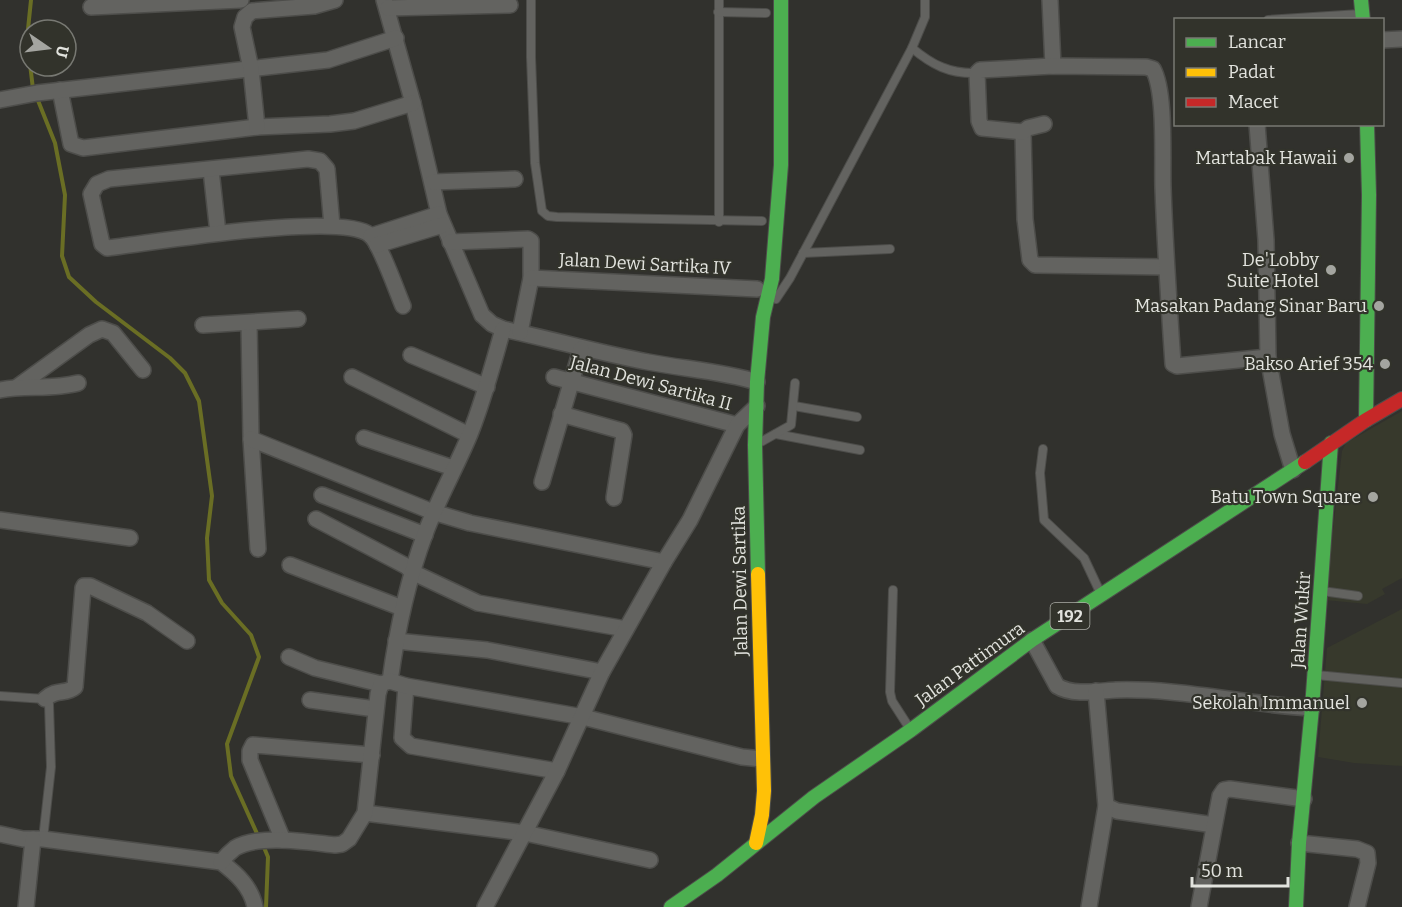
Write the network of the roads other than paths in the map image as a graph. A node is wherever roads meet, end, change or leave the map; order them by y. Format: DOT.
graph roads {
  1 [pos="241,0"];
  2 [pos="335,0"];
  3 [pos="531,0"];
  4 [pos="719,0"];
  5 [pos="781,0"];
  6 [pos="925,0"];
  7 [pos="1050,0"];
  8 [pos="386,4"];
  9 [pos="510,5"];
  10 [pos="91,7"];
  11 [pos="1362,11"];
  12 [pos="718,12"];
  13 [pos="766,12"];
  14 [pos="1289,18"];
  15 [pos="396,39"];
  16 [pos="1402,39"];
  17 [pos="1384,40"];
  18 [pos="912,48"];
  19 [pos="1053,66"];
  20 [pos="251,69"];
  21 [pos="974,73"];
  22 [pos="60,90"];
  23 [pos="0,99"];
  24 [pos="413,103"];
  25 [pos="1168,110"];
  26 [pos="1044,124"];
  27 [pos="1257,126"];
  28 [pos="1367,126"];
  29 [pos="257,127"];
  30 [pos="1023,132"];
  31 [pos="765,165"];
  32 [pos="781,165"];
  33 [pos="211,170"];
  34 [pos="515,179"];
  35 [pos="433,182"];
  36 [pos="441,220"];
  37 [pos="762,221"];
  38 [pos="720,222"];
  39 [pos="332,226"];
  40 [pos="218,233"];
  41 [pos="374,240"];
  42 [pos="450,242"];
  43 [pos="890,249"];
  44 [pos="803,253"];
  45 [pos="1166,267"];
  46 [pos="531,278"];
  47 [pos="757,283"];
  48 [pos="403,306"];
  49 [pos="764,317"];
  50 [pos="298,319"];
  51 [pos="249,322"];
  52 [pos="203,325"];
  53 [pos="503,329"];
  54 [pos="520,332"];
  55 [pos="581,349"];
  56 [pos="411,355"];
  57 [pos="1268,357"];
  58 [pos="143,370"];
  59 [pos="352,377"];
  60 [pos="554,377"];
  61 [pos="570,381"];
  62 [pos="757,382"];
  63 [pos="78,383"];
  64 [pos="795,383"];
  65 [pos="17,387"];
  66 [pos="487,387"];
  67 [pos="0,390"];
  68 [pos="1402,399"];
  69 [pos="757,406"];
  70 [pos="794,406"];
  71 [pos="561,414"];
  72 [pos="857,417"];
  73 [pos="1366,420"];
  74 [pos="737,425"];
  75 [pos="776,434"];
  76 [pos="470,435"];
  77 [pos="364,438"];
  78 [pos="251,439"];
  79 [pos="1330,443"];
  80 [pos="755,445"];
  81 [pos="1043,449"];
  82 [pos="860,450"];
  83 [pos="453,468"];
  84 [pos="1293,470"];
  85 [pos="542,482"];
  86 [pos="322,495"];
  87 [pos="614,498"];
  88 [pos="433,512"];
  89 [pos="316,519"];
  90 [pos="0,520"];
  91 [pos="425,535"];
  92 [pos="130,538"];
  93 [pos="258,549"];
  94 [pos="663,562"];
  95 [pos="290,565"];
  96 [pos="412,572"];
  97 [pos="893,590"];
  98 [pos="1321,591"];
  99 [pos="1102,596"];
  100 [pos="1358,596"];
  101 [pos="402,608"];
  102 [pos="626,629"];
  103 [pos="1032,640"];
  104 [pos="187,641"];
  105 [pos="396,641"];
  106 [pos="289,657"];
  107 [pos="602,672"];
  108 [pos="1315,675"];
  109 [pos="386,683"];
  110 [pos="1402,683"];
  111 [pos="406,686"];
  112 [pos="1096,691"];
  113 [pos="0,696"];
  114 [pos="45,699"];
  115 [pos="310,700"];
  116 [pos="1312,708"];
  117 [pos="375,709"];
  118 [pos="582,717"];
  119 [pos="911,730"];
  120 [pos="372,755"];
  121 [pos="762,759"];
  122 [pos="557,771"];
  123 [pos="776,791"];
  124 [pos="814,796"];
  125 [pos="1304,799"];
  126 [pos="790,802"];
  127 [pos="1106,806"];
  128 [pos="365,813"];
  129 [pos="1214,825"];
  130 [pos="525,833"];
  131 [pos="0,834"];
  132 [pos="38,839"];
  133 [pos="283,840"];
  134 [pos="756,843"];
  135 [pos="1299,843"];
  136 [pos="650,860"];
  137 [pos="221,862"];
  138 [pos="490,906"];
  139 [pos="26,907"];
  140 [pos="255,907"];
  141 [pos="671,907"];
  142 [pos="1089,907"];
  143 [pos="1199,907"];
  144 [pos="1296,907"];
  145 [pos="1357,907"];
  1 -- 10 [label="street"];
  2 -- 20 [label="street"];
  3 -- 38 [label="lane"];
  4 -- 12 [label="lane"];
  5 -- 32 [label="main road, Jalan Dewi Sartika"];
  6 -- 18 [label="lane"];
  7 -- 19 [label="street"];
  8 -- 9 [label="street"];
  8 -- 15 [label="street"];
  11 -- 14 [label="lane"];
  12 -- 13 [label="lane"];
  12 -- 38 [label="lane"];
  15 -- 20 [label="street"];
  15 -- 24 [label="street"];
  16 -- 17 [label="street"];
  18 -- 21 [label="lane"];
  18 -- 44 [label="lane"];
  19 -- 21 [label="street"];
  19 -- 25 [label="street"];
  20 -- 22 [label="street"];
  20 -- 29 [label="street"];
  21 -- 30 [label="street"];
  22 -- 23 [label="street"];
  22 -- 29 [label="street"];
  24 -- 29 [label="street"];
  24 -- 35 [label="street"];
  25 -- 45 [label="street"];
  26 -- 30 [label="street"];
  27 -- 57 [label="street"];
  28 -- 73 [label="main road"];
  30 -- 45 [label="street"];
  31 -- 32 [label="main road"];
  32 -- 49 [label="main road, Jalan Dewi Sartika"];
  33 -- 39 [label="street"];
  33 -- 40 [label="street"];
  33 -- 40 [label="street"];
  34 -- 35 [label="street"];
  35 -- 36 [label="street"];
  36 -- 41 [label="street"];
  36 -- 42 [label="street"];
  37 -- 38 [label="lane"];
  39 -- 40 [label="street"];
  39 -- 41 [label="street"];
  41 -- 48 [label="street"];
  42 -- 46 [label="street"];
  42 -- 53 [label="street"];
  43 -- 44 [label="lane"];
  44 -- 49 [label="lane"];
  45 -- 57 [label="street"];
  46 -- 47 [label="street, Jalan Dewi Sartika IV"];
  46 -- 54 [label="street"];
  47 -- 49 [label="main road, Jalan Dewi Sartika"];
  49 -- 62 [label="main road, Jalan Dewi Sartika"];
  50 -- 51 [label="street"];
  51 -- 52 [label="street"];
  51 -- 78 [label="street"];
  53 -- 54 [label="street"];
  53 -- 66 [label="street"];
  54 -- 55 [label="street"];
  55 -- 61 [label="street"];
  55 -- 62 [label="street"];
  56 -- 66 [label="street"];
  57 -- 84 [label="street"];
  58 -- 65 [label="street"];
  59 -- 76 [label="street"];
  60 -- 61 [label="street, Jalan Dewi Sartika II"];
  61 -- 71 [label="street"];
  61 -- 74 [label="street, Jalan Dewi Sartika II"];
  62 -- 69 [label="main road, Jalan Dewi Sartika"];
  63 -- 65 [label="street"];
  64 -- 70 [label="lane"];
  65 -- 67 [label="street"];
  66 -- 76 [label="street"];
  68 -- 73 [label="main road, 192"];
  69 -- 74 [label="street"];
  69 -- 80 [label="main road, Jalan Dewi Sartika"];
  70 -- 72 [label="lane"];
  70 -- 75 [label="lane"];
  71 -- 85 [label="street"];
  71 -- 87 [label="street"];
  73 -- 79 [label="main road, 192"];
  74 -- 94 [label="street"];
  75 -- 80 [label="lane"];
  75 -- 82 [label="lane"];
  76 -- 83 [label="street"];
  77 -- 83 [label="street"];
  78 -- 88 [label="street"];
  78 -- 93 [label="street"];
  79 -- 84 [label="main road, Jalan Pattimura / 192"];
  79 -- 98 [label="main road, Jalan Wukir"];
  80 -- 121 [label="main road, Jalan Dewi Sartika"];
  81 -- 99 [label="lane"];
  83 -- 88 [label="street"];
  84 -- 99 [label="main road, Jalan Pattimura / 192"];
  86 -- 91 [label="street"];
  88 -- 91 [label="street"];
  88 -- 94 [label="street"];
  89 -- 96 [label="street"];
  90 -- 92 [label="street"];
  91 -- 96 [label="street"];
  94 -- 102 [label="street"];
  95 -- 101 [label="street"];
  96 -- 101 [label="street"];
  96 -- 102 [label="street"];
  97 -- 119 [label="lane"];
  98 -- 100 [label="lane"];
  98 -- 108 [label="main road, Jalan Wukir"];
  99 -- 103 [label="main road, Jalan Pattimura / 192"];
  101 -- 105 [label="street"];
  102 -- 107 [label="street"];
  103 -- 112 [label="street"];
  103 -- 119 [label="main road, Jalan Pattimura / 192"];
  104 -- 114 [label="street"];
  105 -- 107 [label="street"];
  105 -- 109 [label="street"];
  106 -- 109 [label="street"];
  107 -- 118 [label="street"];
  108 -- 110 [label="lane"];
  108 -- 116 [label="main road, Jalan Wukir"];
  109 -- 111 [label="street"];
  109 -- 117 [label="street"];
  111 -- 118 [label="street"];
  111 -- 122 [label="street"];
  112 -- 116 [label="street"];
  112 -- 127 [label="street"];
  113 -- 114 [label="lane"];
  114 -- 132 [label="lane"];
  115 -- 117 [label="street"];
  116 -- 125 [label="main road, Jalan Wukir"];
  117 -- 120 [label="street"];
  118 -- 121 [label="street"];
  118 -- 122 [label="street"];
  119 -- 124 [label="main road, Jalan Pattimura / 192"];
  120 -- 128 [label="street"];
  120 -- 133 [label="street"];
  121 -- 123 [label="main road"];
  121 -- 134 [label="main road, Jalan Dewi Sartika"];
  122 -- 130 [label="street"];
  124 -- 126 [label="main road"];
  124 -- 134 [label="main road, Jalan Pattimura / 192"];
  125 -- 129 [label="street"];
  125 -- 135 [label="main road, Jalan Wukir"];
  127 -- 129 [label="street"];
  127 -- 142 [label="street"];
  128 -- 130 [label="street"];
  128 -- 133 [label="street"];
  129 -- 143 [label="street"];
  130 -- 136 [label="street"];
  130 -- 138 [label="street"];
  131 -- 132 [label="street"];
  132 -- 137 [label="street"];
  132 -- 139 [label="street"];
  133 -- 137 [label="street"];
  134 -- 141 [label="main road, Jalan Pattimura / 192"];
  135 -- 144 [label="main road, Jalan Wukir"];
  135 -- 145 [label="street"];
  137 -- 140 [label="street"];
}
